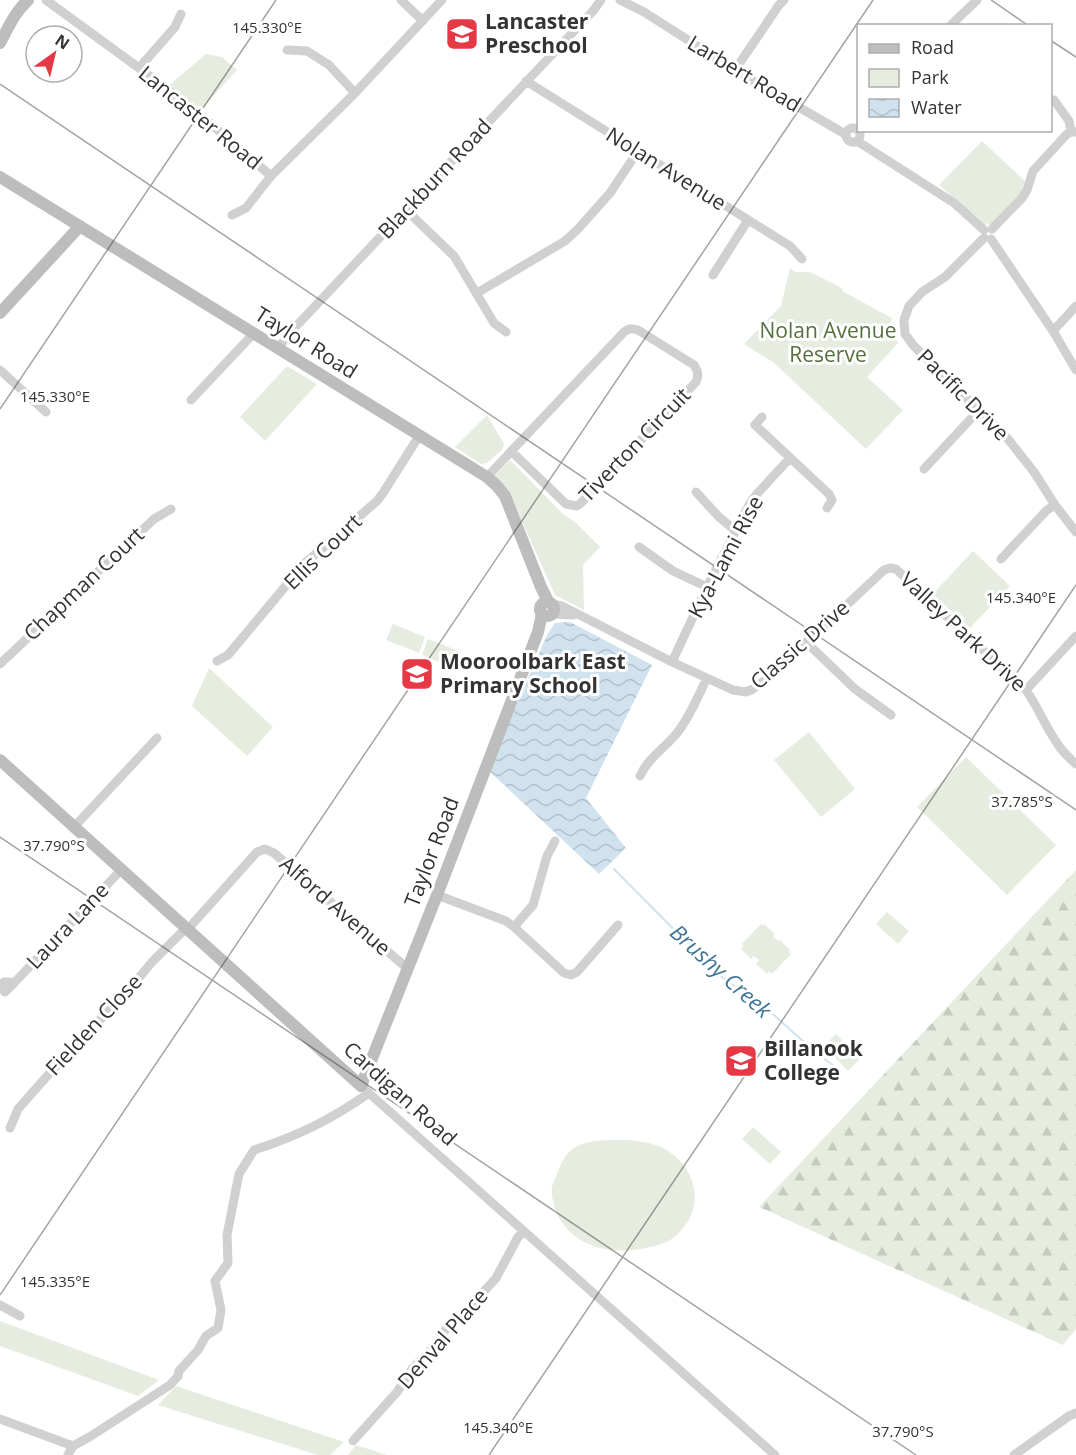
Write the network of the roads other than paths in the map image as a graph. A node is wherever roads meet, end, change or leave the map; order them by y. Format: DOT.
graph roads {
  1 [pos="28,0"];
  2 [pos="46,0"];
  3 [pos="401,0"];
  4 [pos="442,0"];
  5 [pos="601,0"];
  6 [pos="608,0"];
  7 [pos="620,0"];
  8 [pos="631,0"];
  9 [pos="784,0"];
  10 [pos="977,0"];
  11 [pos="593,11"];
  12 [pos="644,12"];
  13 [pos="181,14"];
  14 [pos="423,21"];
  15 [pos="952,24"];
  16 [pos="0,44"];
  17 [pos="287,50"];
  18 [pos="139,68"];
  19 [pos="735,70"];
  20 [pos="526,81"];
  21 [pos="355,93"];
  22 [pos="1054,100"];
  23 [pos="857,129"];
  24 [pos="859,132"];
  25 [pos="1074,132"];
  26 [pos="845,134"];
  27 [pos="857,141"];
  28 [pos="638,151"];
  29 [pos="272,176"];
  30 [pos="0,177"];
  31 [pos="406,210"];
  32 [pos="232,215"];
  33 [pos="748,220"];
  34 [pos="80,226"];
  35 [pos="988,234"];
  36 [pos="802,259"];
  37 [pos="713,274"];
  38 [pos="477,293"];
  39 [pos="1076,306"];
  40 [pos="0,313"];
  41 [pos="1053,331"];
  42 [pos="506,332"];
  43 [pos="254,333"];
  44 [pos="279,348"];
  45 [pos="0,370"];
  46 [pos="1076,370"];
  47 [pos="191,400"];
  48 [pos="979,410"];
  49 [pos="46,412"];
  50 [pos="762,417"];
  51 [pos="419,436"];
  52 [pos="511,452"];
  53 [pos="790,458"];
  54 [pos="924,469"];
  55 [pos="487,477"];
  56 [pos="696,492"];
  57 [pos="1055,505"];
  58 [pos="827,508"];
  59 [pos="171,509"];
  60 [pos="736,531"];
  61 [pos="1076,532"];
  62 [pos="639,547"];
  63 [pos="1001,559"];
  64 [pos="884,570"];
  65 [pos="707,587"];
  66 [pos="547,609"];
  67 [pos="1076,636"];
  68 [pos="806,642"];
  69 [pos="218,661"];
  70 [pos="672,662"];
  71 [pos="0,664"];
  72 [pos="707,678"];
  73 [pos="1026,690"];
  74 [pos="891,715"];
  75 [pos="157,738"];
  76 [pos="0,760"];
  77 [pos="1076,764"];
  78 [pos="640,776"];
  79 [pos="74,827"];
  80 [pos="555,841"];
  81 [pos="122,870"];
  82 [pos="437,895"];
  83 [pos="618,925"];
  84 [pos="514,927"];
  85 [pos="187,929"];
  86 [pos="408,969"];
  87 [pos="14,983"];
  88 [pos="365,1089"];
  89 [pos="10,1128"];
  90 [pos="524,1232"];
  91 [pos="0,1305"];
  92 [pos="20,1316"];
  93 [pos="1076,1413"];
  94 [pos="0,1419"];
  95 [pos="353,1441"];
  96 [pos="71,1451"];
  97 [pos="775,1455"];
  98 [pos="1014,1455"];
  1 -- 16 [label="street"];
  2 -- 18 [label="street, Lancaster Road"];
  3 -- 14 [label="street"];
  4 -- 14 [label="street, Lancaster Road"];
  5 -- 11 [label="street, Blackburn Road"];
  6 -- 11 [label="street, Blackburn Road"];
  7 -- 12 [label="street, Larbert Road"];
  8 -- 12 [label="street, Larbert Road"];
  9 -- 19 [label="street"];
  10 -- 15 [label="street"];
  11 -- 20 [label="street, Blackburn Road"];
  12 -- 19 [label="street, Larbert Road"];
  13 -- 18 [label="street"];
  14 -- 21 [label="street, Lancaster Road"];
  17 -- 21 [label="street"];
  18 -- 29 [label="street, Lancaster Road"];
  19 -- 26 [label="street, Larbert Road"];
  20 -- 28 [label="street, Nolan Avenue"];
  20 -- 31 [label="street, Blackburn Road"];
  21 -- 29 [label="street, Lancaster Road"];
  22 -- 25 [label="street"];
  23 -- 26 [label="street"];
  24 -- 27 [label="street"];
  25 -- 35 [label="street"];
  26 -- 27 [label="street"];
  27 -- 35 [label="street"];
  28 -- 33 [label="street, Nolan Avenue"];
  28 -- 38 [label="street"];
  29 -- 32 [label="street"];
  30 -- 34 [label="street, Taylor Road"];
  31 -- 38 [label="street"];
  31 -- 44 [label="street, Blackburn Road"];
  33 -- 36 [label="street, Nolan Avenue"];
  33 -- 37 [label="street"];
  34 -- 40 [label="street"];
  34 -- 43 [label="street, Taylor Road"];
  35 -- 41 [label="street"];
  35 -- 48 [label="street, Pacific Drive"];
  38 -- 42 [label="street"];
  39 -- 41 [label="street"];
  41 -- 46 [label="street"];
  43 -- 44 [label="street, Taylor Road"];
  43 -- 47 [label="street"];
  44 -- 51 [label="street, Taylor Road"];
  45 -- 49 [label="street"];
  48 -- 54 [label="street"];
  48 -- 57 [label="street, Pacific Drive"];
  50 -- 53 [label="street"];
  51 -- 55 [label="street, Taylor Road"];
  51 -- 69 [label="street, Ellis Court"];
  52 -- 52 [label="street, Tiverton Circuit"];
  52 -- 55 [label="street, Tiverton Circuit"];
  53 -- 58 [label="street"];
  53 -- 60 [label="street, Kya-Lami Rise"];
  55 -- 66 [label="street, Taylor Road"];
  56 -- 60 [label="street"];
  57 -- 61 [label="street, Pacific Drive"];
  57 -- 63 [label="street"];
  59 -- 71 [label="street, Chapman Court"];
  60 -- 65 [label="street, Kya-Lami Rise"];
  62 -- 65 [label="street"];
  64 -- 68 [label="street, Classic Drive"];
  64 -- 73 [label="street, Valley Park Drive"];
  65 -- 70 [label="street, Kya-Lami Rise"];
  66 -- 70 [label="street"];
  66 -- 82 [label="street, Taylor Road"];
  67 -- 73 [label="street"];
  68 -- 72 [label="street, Classic Drive"];
  68 -- 74 [label="street"];
  70 -- 72 [label="street"];
  72 -- 78 [label="street"];
  73 -- 77 [label="street, Valley Park Drive"];
  75 -- 79 [label="street"];
  76 -- 79 [label="street, Cardigan Road"];
  79 -- 81 [label="street, Cardigan Road"];
  80 -- 84 [label="street"];
  81 -- 85 [label="street, Cardigan Road"];
  81 -- 87 [label="street, Laura Lane"];
  82 -- 84 [label="street"];
  82 -- 86 [label="street, Taylor Road"];
  83 -- 84 [label="street"];
  85 -- 86 [label="street, Alford Avenue"];
  85 -- 88 [label="street, Cardigan Road"];
  85 -- 89 [label="street, Fielden Close"];
  86 -- 88 [label="street, Taylor Road"];
  88 -- 90 [label="street, Cardigan Road"];
  88 -- 96 [label="street"];
  90 -- 95 [label="street, Denval Place"];
  90 -- 97 [label="street, Cardigan Road"];
  91 -- 92 [label="street"];
  93 -- 98 [label="street"];
  94 -- 96 [label="street"];
}
